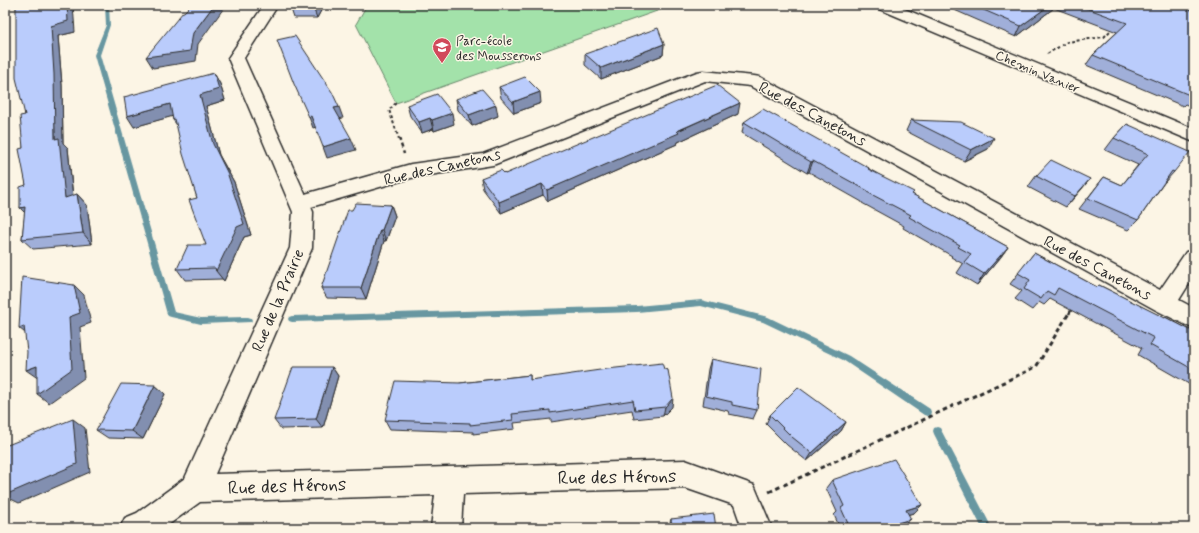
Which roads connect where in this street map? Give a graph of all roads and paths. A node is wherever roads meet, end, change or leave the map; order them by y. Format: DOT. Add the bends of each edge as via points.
graph roads {
  1 [pos="271,5"];
  2 [pos="882,5"];
  3 [pos="1115,26"];
  4 [pos="1026,66"];
  5 [pos="396,103"];
  6 [pos="1194,136"];
  7 [pos="411,171"];
  8 [pos="300,203"];
  9 [pos="1194,258"];
  10 [pos="1077,300"];
  11 [pos="1164,303"];
  12 [pos="1194,319"];
  13 [pos="450,480"];
  14 [pos="195,488"];
  15 [pos="747,503"];
  16 [pos="135,528"];
  17 [pos="446,528"];
  18 [pos="757,528"];
  1 -- 8 [label="street, Rue de la Prairie" via="236,58"];
  2 -- 4 [label="street, Chemin Vanier"];
  3 -- 4 [label="path" via="1104,37 1067,42"];
  4 -- 6 [label="street, Chemin Vanier"];
  5 -- 7 [label="path" via="389,110"];
  7 -- 8 [label="street, Rue des Canetons"];
  7 -- 11 [label="street, Rue des Canetons" via="486,160 703,76 754,81"];
  8 -- 14 [label="street, Rue de la Prairie" via="303,212 301,248"];
  9 -- 11 [label="street, Rue des Canetons"];
  10 -- 15 [label="path" via="1036,367"];
  11 -- 12 [label="street, Rue des Canetons"];
  13 -- 14 [label="street, Rue des Hérons"];
  13 -- 15 [label="street, Rue des Hérons" via="685,474 744,495"];
  13 -- 17 [label="street"];
  14 -- 16 [label="street" via="147,523"];
  15 -- 18 [label="street, Rue des Hérons"];
}
